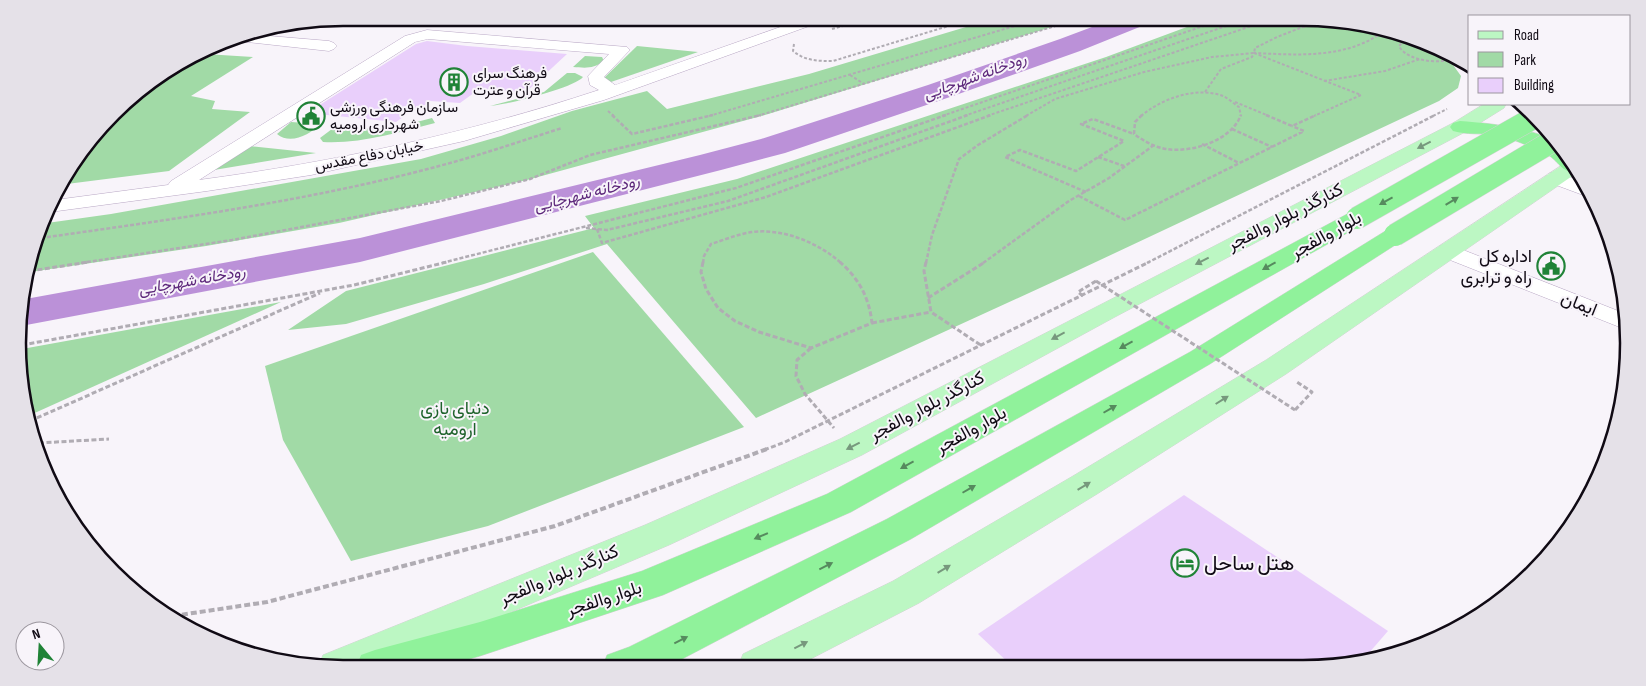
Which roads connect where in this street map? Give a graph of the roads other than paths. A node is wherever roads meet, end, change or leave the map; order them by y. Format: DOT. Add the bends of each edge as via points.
graph roads {
  1 [pos="803,26"];
  2 [pos="327,27"];
  3 [pos="254,39"];
  4 [pos="302,44"];
  5 [pos="329,46"];
  6 [pos="613,91"];
  7 [pos="1494,105"];
  8 [pos="1457,116"];
  9 [pos="1529,121"];
  10 [pos="1549,143"];
  11 [pos="1553,149"];
  12 [pos="1568,170"];
  13 [pos="169,191"];
  14 [pos="58,205"];
  15 [pos="1448,251"];
  16 [pos="1619,319"];
  17 [pos="356,660"];
  18 [pos="404,660"];
  19 [pos="642,660"];
  20 [pos="771,660"];
  1 -- 6 [label="street, خیابان دفاع مقدس"];
  2 -- 4 [label="street"];
  3 -- 4 [label="street"];
  4 -- 5 [label="street"];
  6 -- 13 [label="street, خیابان دفاع مقدس" via="464,136 374,156"];
  6 -- 13 [label="street" via="596,81 596,76 622,50 427,34 410,39"];
  7 -- 8 [label="main road, کنارگذر بلوار والفجر"];
  8 -- 11 [label="highway" via="1527,137"];
  8 -- 17 [label="main road, کنارگذر بلوار والفجر, one-way" via="851,448 657,535"];
  9 -- 18 [label="highway, بلوار والفجر, one-way, bridge" via="839,503 650,584"];
  19 -- 10 [label="highway, بلوار والفجر, one-way, bridge" via="899,529 1200,358 1395,234"];
  12 -- 15 [label="main road"];
  13 -- 14 [label="street, خیابان دفاع مقدس"];
  15 -- 16 [label="street, ایمان"];
  20 -- 15 [label="main road, one-way" via="906,592 1085,485 1276,367"];
}
